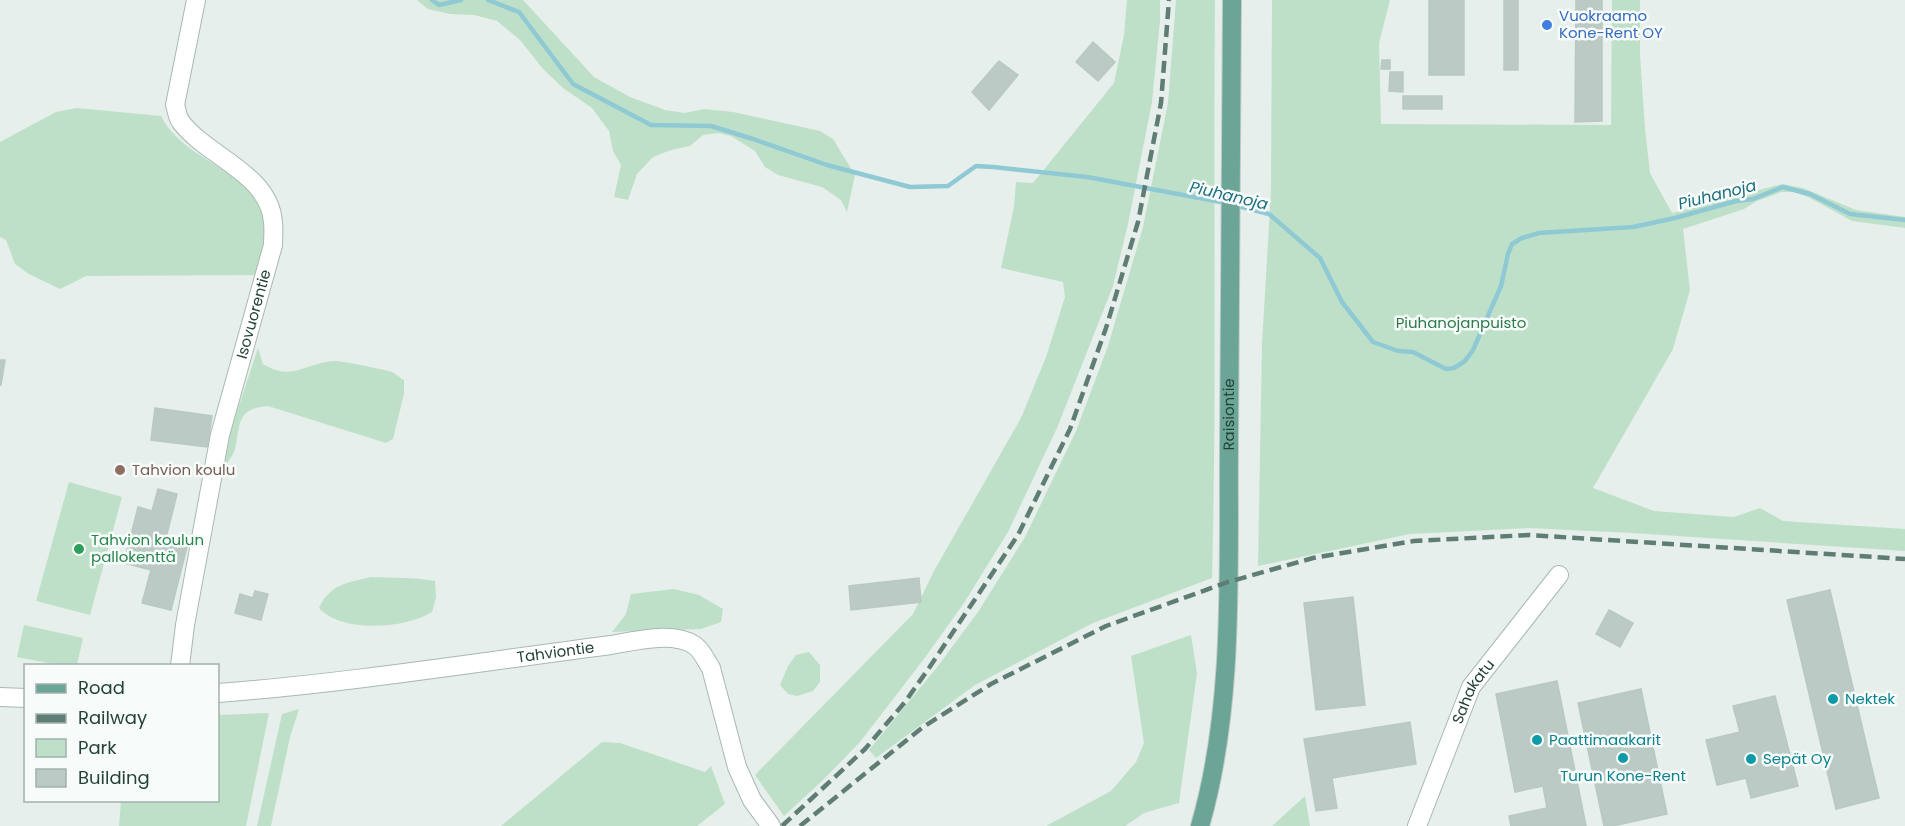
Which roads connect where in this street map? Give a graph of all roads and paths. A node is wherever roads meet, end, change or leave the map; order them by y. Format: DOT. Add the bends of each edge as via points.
graph roads {
  1 [pos="196,0"];
  2 [pos="1232,0"];
  3 [pos="1558,575"];
  4 [pos="180,664"];
  5 [pos="219,693"];
  6 [pos="0,697"];
  7 [pos="24,698"];
  8 [pos="771,826"];
  9 [pos="1200,826"];
  10 [pos="1417,826"];
  1 -- 4 [label="street, Isovuorentie" via="175,105 179,120 254,183 267,201 273,220 273,245 218,442"];
  2 -- 9 [label="main road, Raisiontie" via="1228,582 1217,744"];
  3 -- 10 [label="street, Sahakatu" via="1471,687"];
  5 -- 8 [label="street, Tahviontie" via="644,639 678,640 694,645 711,668 737,767 752,800"];
  6 -- 7 [label="street"];
}
